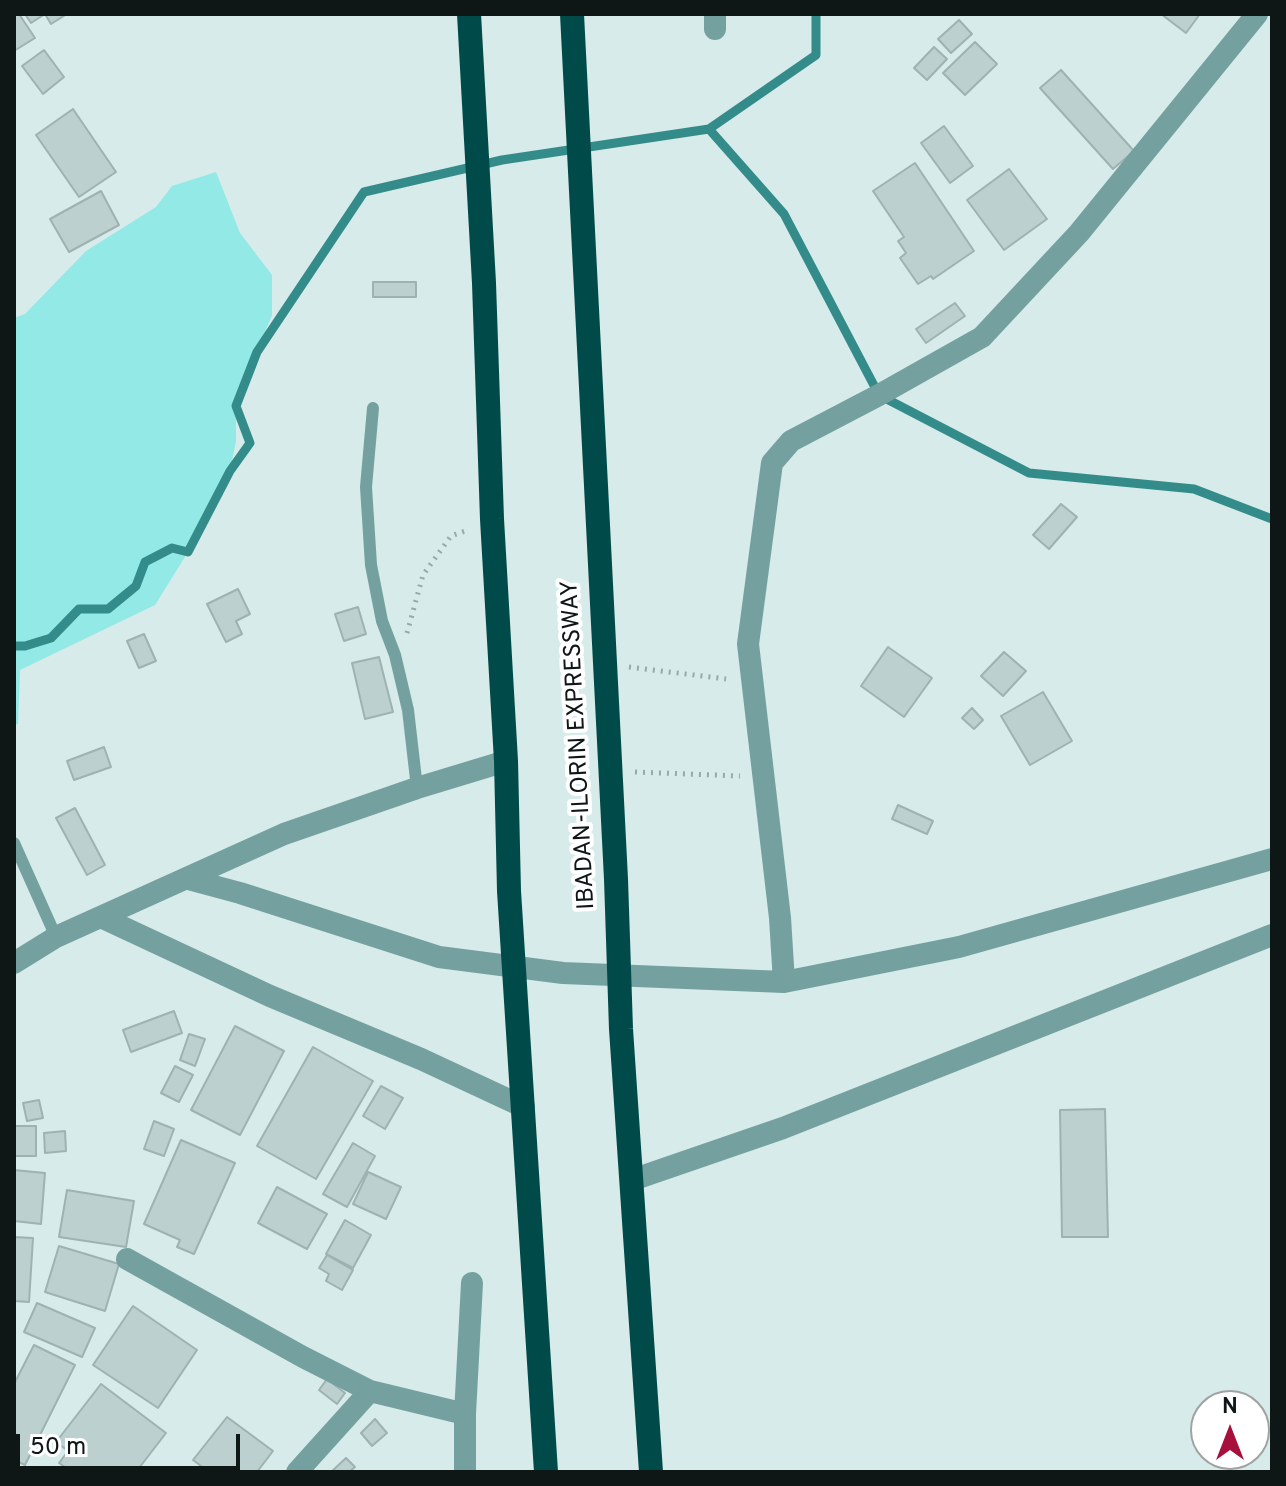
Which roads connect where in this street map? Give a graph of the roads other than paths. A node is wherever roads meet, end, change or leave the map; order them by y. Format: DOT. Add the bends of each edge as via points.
graph roads {
  1 [pos="469,14"];
  2 [pos="1257,14"];
  3 [pos="573,24"];
  4 [pos="373,408"];
  5 [pos="506,761"];
  6 [pos="417,788"];
  7 [pos="14,843"];
  8 [pos="1272,859"];
  9 [pos="188,879"];
  10 [pos="103,918"];
  11 [pos="1272,935"];
  12 [pos="56,937"];
  13 [pos="14,963"];
  14 [pos="784,982"];
  15 [pos="524,1107"];
  16 [pos="632,1180"];
  17 [pos="127,1259"];
  18 [pos="472,1283"];
  19 [pos="370,1391"];
  20 [pos="465,1414"];
  21 [pos="297,1472"];
  22 [pos="465,1472"];
  23 [pos="546,1472"];
  24 [pos="651,1472"];
  1 -- 5 [label="highway"];
  2 -- 14 [label="street" via="1079,233 982,337 791,441 772,463 748,644"];
  3 -- 16 [label="highway, IBADAN-ILORIN EXPRESSWAY"];
  4 -- 6 [label="lane" via="366,487 371,565 408,710"];
  5 -- 6 [label="street"];
  5 -- 15 [label="highway"];
  6 -- 9 [label="street" via="284,834"];
  7 -- 12 [label="lane"];
  8 -- 14 [label="street" via="959,947"];
  9 -- 10 [label="street"];
  9 -- 14 [label="street" via="439,957 563,973"];
  10 -- 12 [label="street"];
  10 -- 15 [label="street"];
  11 -- 16 [label="street" via="797,1123"];
  12 -- 13 [label="street"];
  15 -- 23 [label="highway"];
  16 -- 24 [label="highway, IBADAN-ILORIN EXPRESSWAY"];
  17 -- 19 [label="street"];
  18 -- 20 [label="street"];
  19 -- 20 [label="street"];
  19 -- 21 [label="street"];
  20 -- 22 [label="street"];
}
